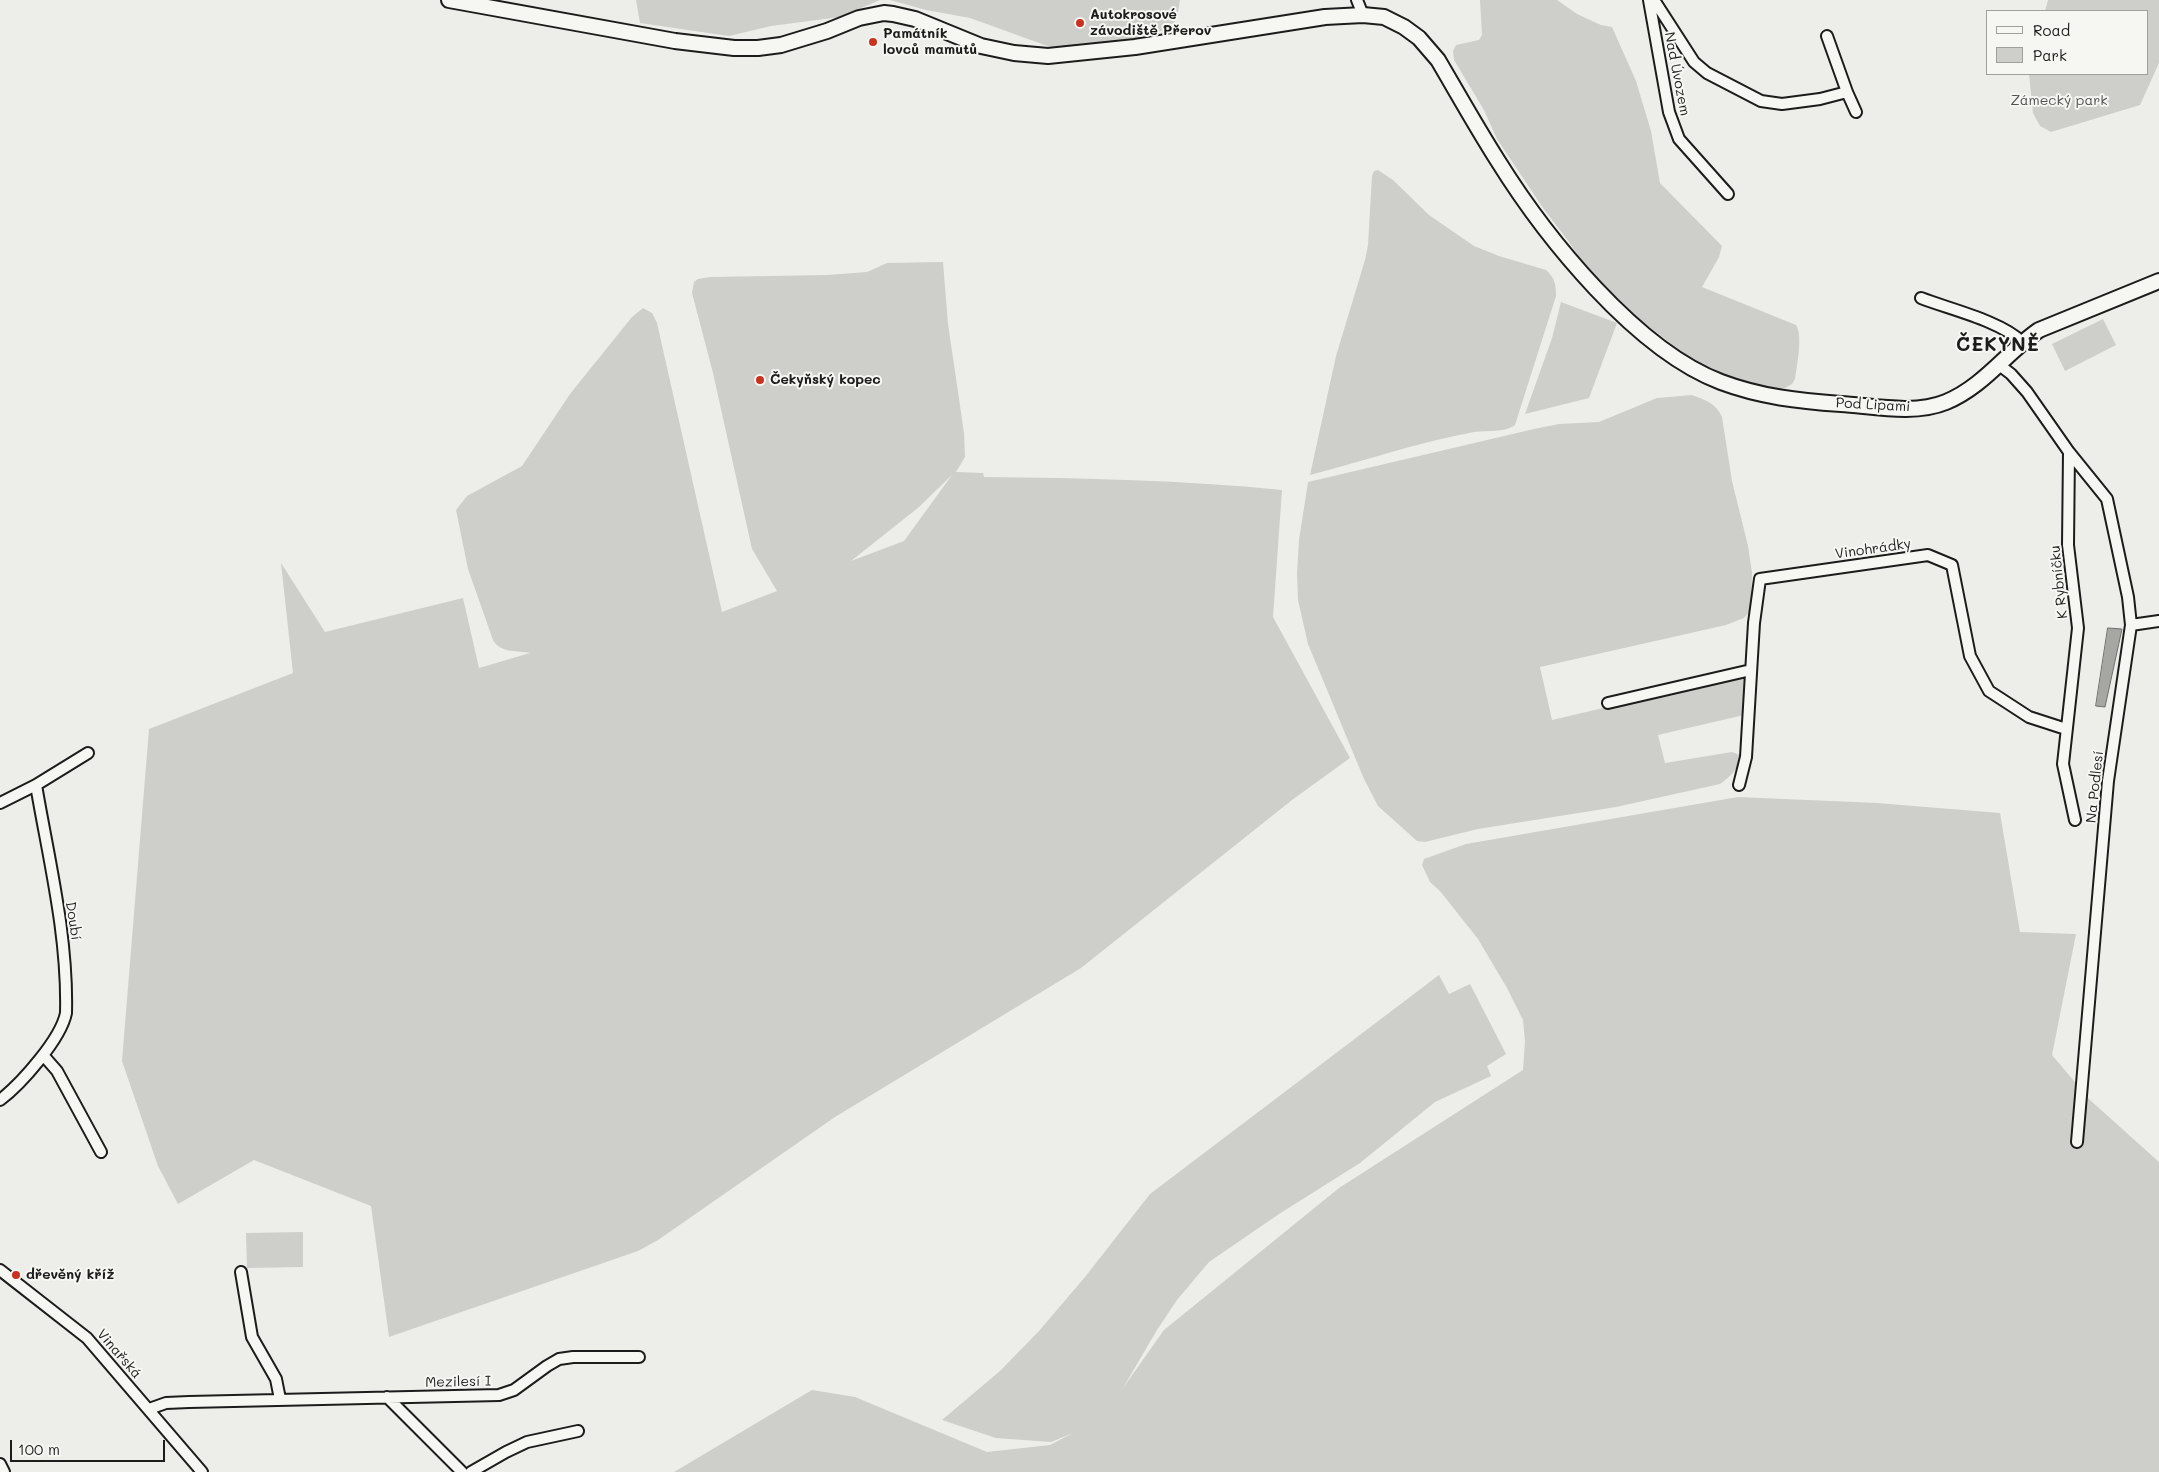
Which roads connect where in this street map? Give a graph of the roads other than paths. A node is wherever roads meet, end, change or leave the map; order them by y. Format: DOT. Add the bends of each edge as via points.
graph roads {
  1 [pos="449,0"];
  2 [pos="1357,0"];
  3 [pos="1649,0"];
  4 [pos="1654,0"];
  5 [pos="1363,15"];
  6 [pos="1827,36"];
  7 [pos="1847,92"];
  8 [pos="1856,112"];
  9 [pos="1728,194"];
  10 [pos="2158,282"];
  11 [pos="1920,298"];
  12 [pos="2022,342"];
  13 [pos="1998,364"];
  14 [pos="2069,452"];
  15 [pos="2159,621"];
  16 [pos="2131,625"];
  17 [pos="1751,670"];
  18 [pos="1608,703"];
  19 [pos="2066,729"];
  20 [pos="88,753"];
  21 [pos="1739,784"];
  22 [pos="36,786"];
  23 [pos="0,803"];
  24 [pos="2075,820"];
  25 [pos="43,1055"];
  26 [pos="0,1100"];
  27 [pos="2077,1142"];
  28 [pos="101,1152"];
  29 [pos="3,1272"];
  30 [pos="241,1272"];
  31 [pos="0,1284"];
  32 [pos="639,1357"];
  33 [pos="387,1397"];
  34 [pos="280,1399"];
  35 [pos="148,1409"];
  36 [pos="578,1431"];
  37 [pos="0,1464"];
  38 [pos="4,1472"];
  39 [pos="202,1472"];
  40 [pos="462,1472"];
  41 [pos="471,1472"];
  1 -- 5 [label="main road, Pod Lipami" via="675,41 734,48 781,45 859,18 884,13 915,19 981,46 1048,56 1184,40 1325,17"];
  2 -- 5 [label="street"];
  3 -- 9 [label="street, Nad Úvozem" via="1668,112 1679,139"];
  4 -- 7 [label="street" via="1700,68 1761,101 1782,104"];
  5 -- 13 [label="main road, Pod Lipami" via="1397,22 1427,46 1515,187 1577,266 1603,296 1643,333 1674,357 1706,375 1784,400 1913,408 1954,398"];
  6 -- 7 [label="street"];
  7 -- 8 [label="street"];
  10 -- 12 [label="main road, Pod Lipami" via="2046,326"];
  11 -- 12 [label="street" via="2001,328"];
  12 -- 13 [label="main road, Pod Lipami"];
  13 -- 14 [label="street" via="2022,386"];
  14 -- 16 [label="street, Na Podlesí" via="2107,500"];
  14 -- 19 [label="street, K Rybníčku" via="2068,545 2078,628"];
  15 -- 16 [label="street"];
  16 -- 27 [label="street, Na Podlesí" via="2108,781"];
  17 -- 18 [label="street"];
  17 -- 19 [label="street, Vinohrádky" via="1760,579 1928,555 1952,565 1970,656 1989,690 2029,717"];
  17 -- 21 [label="street, Vinohrádky" via="1746,757"];
  19 -- 24 [label="street, K Rybníčku" via="2062,764"];
  20 -- 22 [label="street"];
  22 -- 23 [label="street"];
  22 -- 25 [label="street, Doubí" via="62,930 66,1005 65,1020"];
  25 -- 26 [label="street, Doubí"];
  25 -- 28 [label="street" via="56,1071"];
  29 -- 31 [label="street"];
  29 -- 35 [label="street, Vinařská" via="78,1329"];
  30 -- 34 [label="street" via="252,1337 276,1380"];
  32 -- 33 [label="street, Mezilesí I" via="559,1359 514,1390 499,1395"];
  33 -- 34 [label="street, Mezilesí I"];
  33 -- 40 [label="street"];
  34 -- 35 [label="street, Mezilesí I" via="170,1403"];
  35 -- 39 [label="street, Vinařská"];
  36 -- 41 [label="street" via="527,1442"];
  37 -- 38 [label="street"];
}
